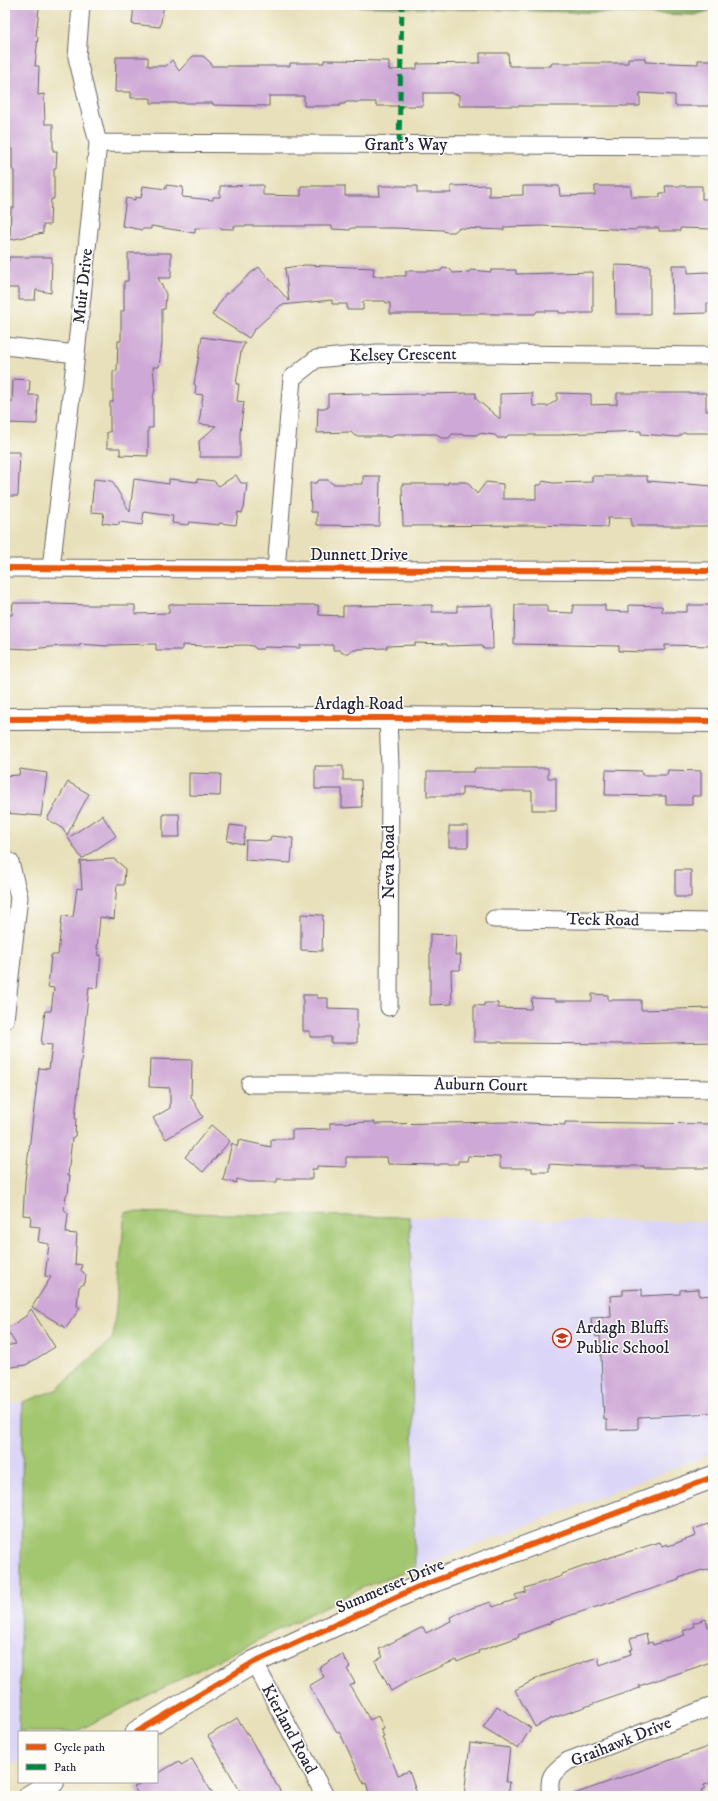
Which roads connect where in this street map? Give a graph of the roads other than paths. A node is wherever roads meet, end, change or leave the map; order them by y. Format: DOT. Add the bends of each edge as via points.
graph roads {
  1 [pos="81,5"];
  2 [pos="98,143"];
  3 [pos="713,146"];
  4 [pos="5,346"];
  5 [pos="76,354"];
  6 [pos="713,356"];
  7 [pos="5,568"];
  8 [pos="51,568"];
  9 [pos="276,569"];
  10 [pos="713,572"];
  11 [pos="388,718"];
  12 [pos="5,719"];
  13 [pos="713,721"];
  14 [pos="5,860"];
  15 [pos="494,919"];
  16 [pos="713,922"];
  17 [pos="388,1007"];
  18 [pos="5,1020"];
  19 [pos="250,1084"];
  20 [pos="713,1089"];
  21 [pos="713,1477"];
  22 [pos="254,1662"];
  23 [pos="713,1706"];
  24 [pos="139,1731"];
  25 [pos="51,1783"];
  26 [pos="30,1796"];
  27 [pos="325,1796"];
  28 [pos="551,1796"];
  1 -- 2 [label="street, Muir Drive" via="77,57"];
  2 -- 3 [label="street, Grant's Way"];
  2 -- 5 [label="street, Muir Drive"];
  4 -- 5 [label="street"];
  5 -- 8 [label="street, Muir Drive"];
  6 -- 9 [label="street, Kelsey Crescent" via="378,353 316,358 292,378"];
  7 -- 8 [label="street, Dunnett Drive"];
  8 -- 9 [label="street, Dunnett Drive"];
  9 -- 10 [label="street, Dunnett Drive"];
  11 -- 12 [label="street, Ardagh Road"];
  11 -- 13 [label="street, Ardagh Road"];
  11 -- 17 [label="street, Neva Road"];
  14 -- 18 [label="street" via="10,862 19,897"];
  15 -- 16 [label="street, Teck Road"];
  19 -- 20 [label="street, Auburn Court"];
  21 -- 22 [label="street, Summerset Drive" via="418,1587"];
  22 -- 24 [label="street, Summerset Drive"];
  22 -- 27 [label="street, Kierland Road"];
  23 -- 28 [label="street, Graihawk Drive" via="568,1761 553,1772 549,1785"];
  25 -- 26 [label="street"];
}
